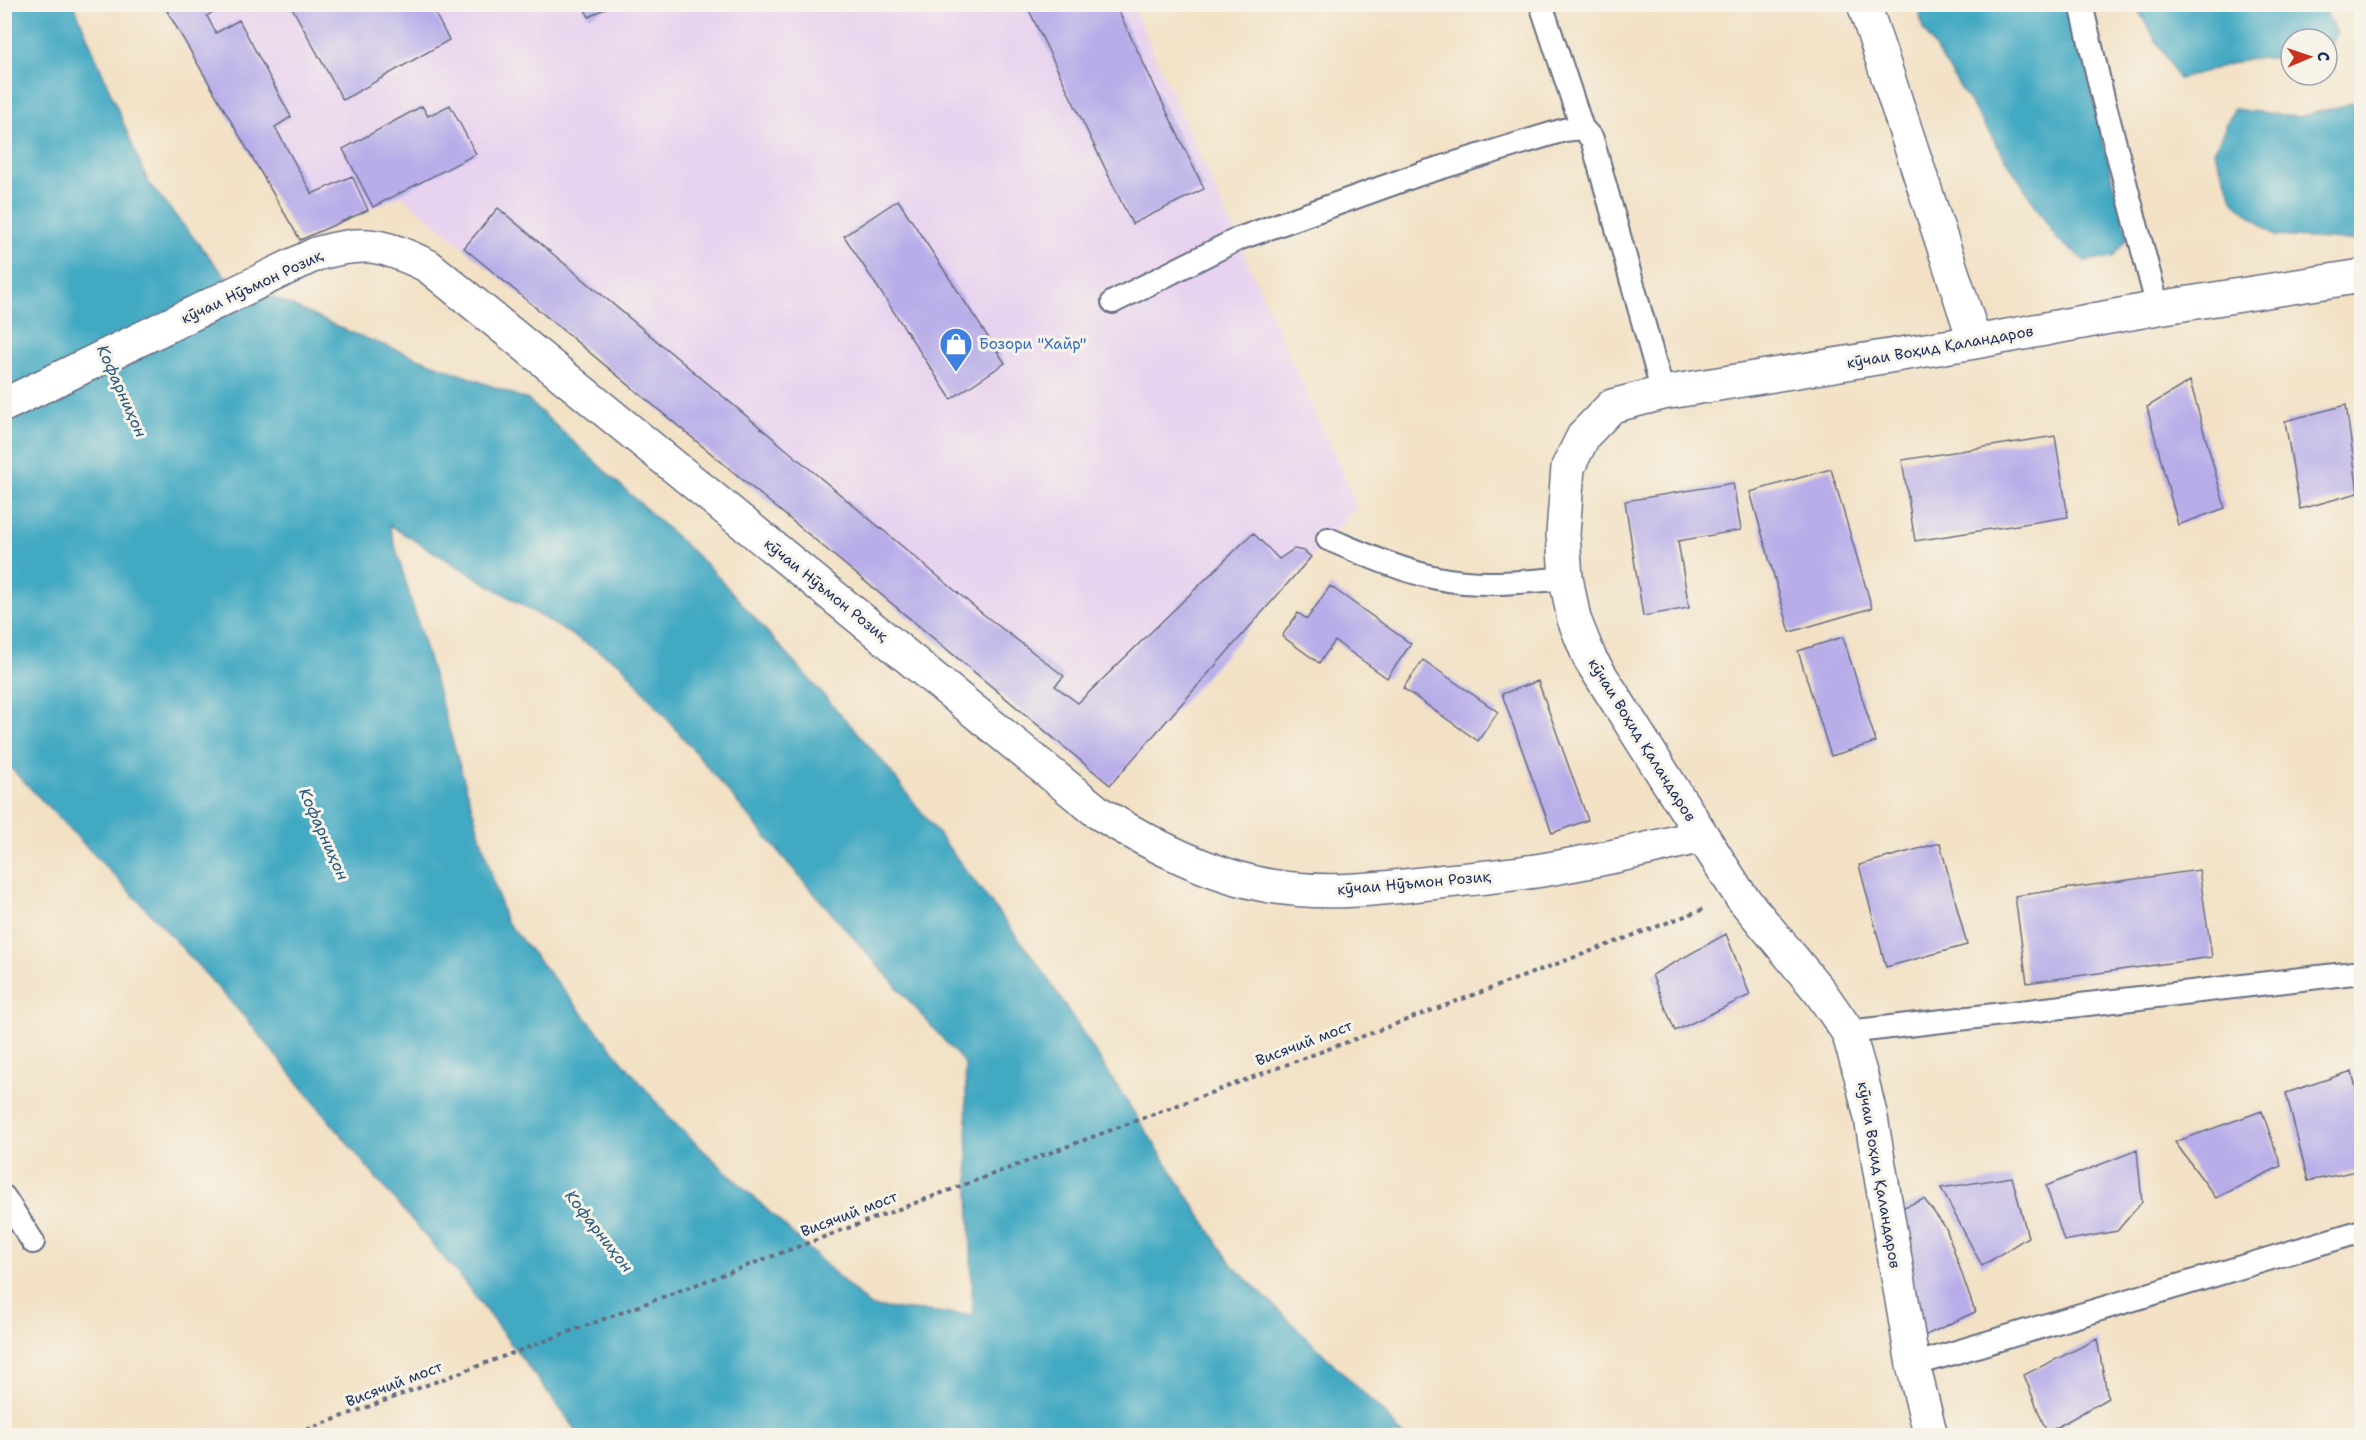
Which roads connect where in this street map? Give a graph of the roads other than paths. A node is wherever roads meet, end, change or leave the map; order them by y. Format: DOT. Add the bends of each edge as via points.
graph roads {
  1 [pos="1541,4"];
  2 [pos="1864,4"];
  3 [pos="2081,4"];
  4 [pos="1582,128"];
  5 [pos="2361,276"];
  6 [pos="1113,302"];
  7 [pos="2158,308"];
  8 [pos="1975,342"];
  9 [pos="1663,393"];
  10 [pos="4,405"];
  11 [pos="1328,539"];
  12 [pos="1566,578"];
  13 [pos="1702,836"];
  14 [pos="2361,972"];
  15 [pos="1848,1032"];
  16 [pos="4,1197"];
  17 [pos="2361,1231"];
  18 [pos="33,1242"];
  19 [pos="1913,1365"];
  20 [pos="1931,1436"];
  1 -- 4 [label="lane"];
  2 -- 8 [label="street"];
  3 -- 7 [label="lane"];
  4 -- 6 [label="lane" via="1420,174 1238,239"];
  4 -- 9 [label="lane" via="1592,139"];
  5 -- 7 [label="street, кӯчаи Воҳид Қаландаров"];
  7 -- 8 [label="street, кӯчаи Воҳид Қаландаров"];
  8 -- 9 [label="street, кӯчаи Воҳид Қаландаров"];
  9 -- 12 [label="street, кӯчаи Воҳид Қаландаров" via="1612,405 1584,435 1568,467 1563,534"];
  10 -- 13 [label="street, кӯчаи Нӯъмон Розиқ" via="316,254 347,245 372,245 428,266 1099,813 1177,855 1268,885 1364,891 1539,870"];
  11 -- 12 [label="lane" via="1398,568 1438,579 1499,584"];
  12 -- 13 [label="street, кӯчаи Воҳид Қаландаров" via="1574,619 1590,658"];
  13 -- 15 [label="street, кӯчаи Воҳид Қаландаров" via="1740,896 1821,993"];
  14 -- 15 [label="lane"];
  15 -- 19 [label="street, кӯчаи Воҳид Қаландаров" via="1871,1118"];
  16 -- 18 [label="lane"];
  17 -- 19 [label="lane"];
  19 -- 20 [label="street, кӯчаи Воҳид Қаландаров"];
}
